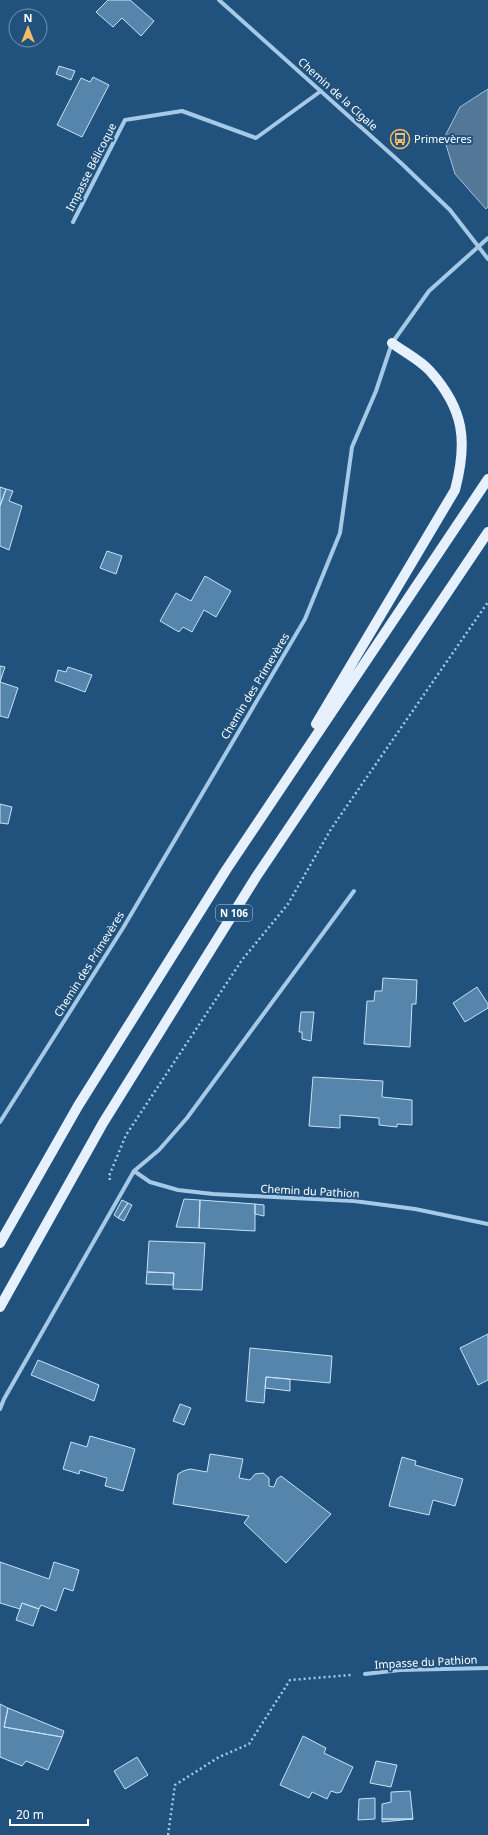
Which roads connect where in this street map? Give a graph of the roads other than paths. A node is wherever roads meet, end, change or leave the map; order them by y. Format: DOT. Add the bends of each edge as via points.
graph roads {
  1 [pos="219,0"];
  2 [pos="321,91"];
  3 [pos="73,222"];
  4 [pos="488,238"];
  5 [pos="479,246"];
  6 [pos="488,259"];
  7 [pos="392,344"];
  8 [pos="488,479"];
  9 [pos="488,532"];
  10 [pos="258,822"];
  11 [pos="354,891"];
  12 [pos="0,1122"];
  13 [pos="134,1171"];
  14 [pos="488,1224"];
  15 [pos="0,1243"];
  16 [pos="0,1307"];
  17 [pos="0,1409"];
  18 [pos="488,1668"];
  19 [pos="365,1674"];
  1 -- 2 [label="street, Chemin de la Cigale"];
  2 -- 3 [label="street, Impasse Bélicoque" via="256,138 182,111 125,120"];
  2 -- 5 [label="street, Chemin de la Cigale" via="450,210"];
  4 -- 5 [label="street, Chemin des Primevères"];
  5 -- 6 [label="street, Chemin de la Cigale"];
  5 -- 7 [label="street, Chemin des Primevères" via="429,291"];
  7 -- 10 [label="main road" via="429,370 455,406 463,439 461,466 456,484 451,497"];
  7 -- 12 [label="street, Chemin des Primevères" via="376,391 352,447 340,533 305,619 123,928"];
  8 -- 10 [label="main road, N 106"];
  9 -- 16 [label="main road, N 106" via="252,884 103,1123"];
  10 -- 15 [label="main road, N 106" via="78,1106"];
  11 -- 13 [label="street" via="187,1118 158,1150"];
  13 -- 14 [label="street, Chemin du Pathion" via="150,1182 178,1190 354,1201 415,1209"];
  13 -- 17 [label="street"];
  18 -- 19 [label="street, Impasse du Pathion" via="400,1670"];
}
